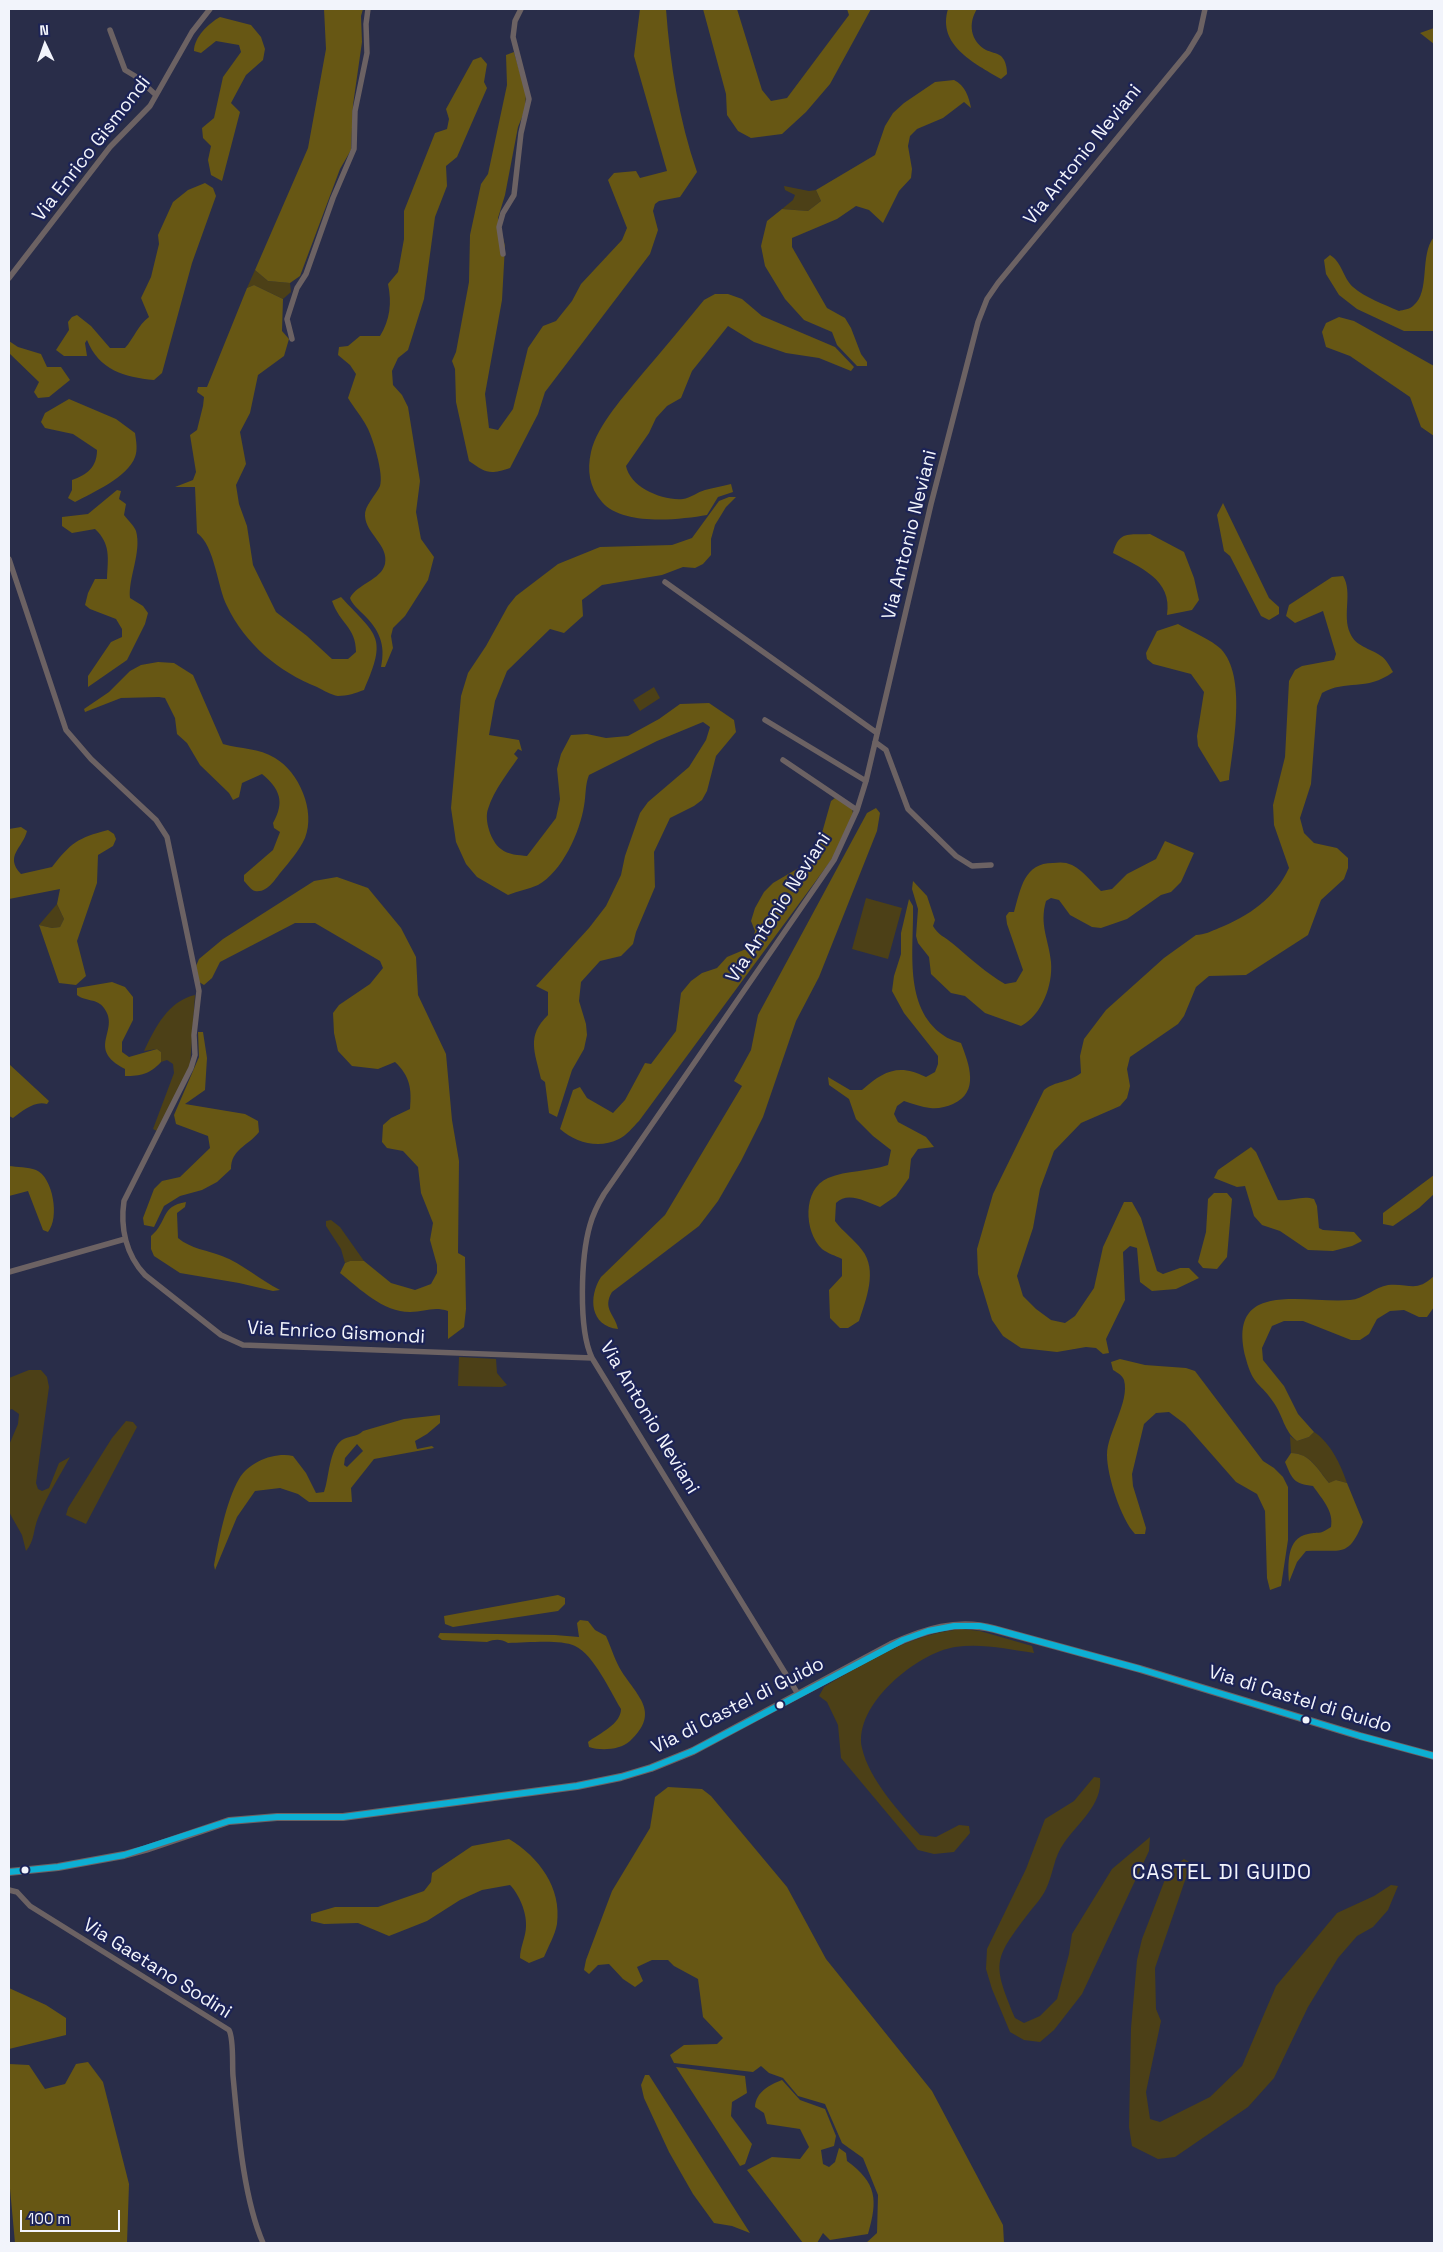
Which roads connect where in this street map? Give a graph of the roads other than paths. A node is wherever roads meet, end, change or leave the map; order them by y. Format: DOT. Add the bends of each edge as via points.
graph roads {
  1 [pos="210,9"];
  2 [pos="368,9"];
  3 [pos="520,9"];
  4 [pos="1205,9"];
  5 [pos="110,30"];
  6 [pos="156,96"];
  7 [pos="503,254"];
  8 [pos="9,278"];
  9 [pos="292,339"];
  10 [pos="9,559"];
  11 [pos="665,582"];
  12 [pos="765,720"];
  13 [pos="877,733"];
  14 [pos="875,742"];
  15 [pos="783,760"];
  16 [pos="866,781"];
  17 [pos="856,810"];
  18 [pos="991,865"];
  19 [pos="125,1239"];
  20 [pos="9,1272"];
  21 [pos="592,1358"];
  22 [pos="798,1694"];
  23 [pos="1434,1756"];
  24 [pos="9,1872"];
  25 [pos="9,1890"];
  26 [pos="263,2243"];
  1 -- 6 [label="street, Via Enrico Gismondi" via="186,42"];
  2 -- 9 [label="street" via="367,53 355,112 354,148 306,274 297,288 287,319"];
  3 -- 7 [label="street" via="513,37 529,99 521,133 514,195 503,213 499,228"];
  4 -- 13 [label="street, Via Antonio Neviani" via="1200,32 1188,52 998,283 985,304 931,504"];
  5 -- 6 [label="street" via="125,70"];
  6 -- 8 [label="street, Via Enrico Gismondi" via="110,147"];
  10 -- 19 [label="street, Via Enrico Gismondi" via="66,730 90,760 156,820 167,837 198,990 194,1062 124,1201"];
  11 -- 13 [label="street" via="722,627"];
  12 -- 16 [label="street"];
  13 -- 14 [label="street, Via Antonio Neviani"];
  14 -- 16 [label="street, Via Antonio Neviani"];
  14 -- 18 [label="street" via="886,750 908,809 956,856 972,866"];
  15 -- 17 [label="street"];
  16 -- 17 [label="street, Via Antonio Neviani"];
  17 -- 21 [label="street, Via Antonio Neviani" via="834,860 595,1210 586,1241 584,1292 585,1337"];
  19 -- 20 [label="street"];
  19 -- 21 [label="street, Via Enrico Gismondi" via="132,1258 145,1275 221,1334 240,1344"];
  21 -- 22 [label="street, Via Antonio Neviani"];
  22 -- 23 [label="street, Via di Castel di Guido" via="914,1635 942,1627 980,1626 1140,1669"];
  22 -- 24 [label="street, Via di Castel di Guido" via="693,1751 621,1777 351,1817 229,1821 132,1853 58,1867"];
  25 -- 26 [label="street, Via Gaetano Sodini" via="17,1892 30,1906 229,2030 238,2126 253,2213"];
}
